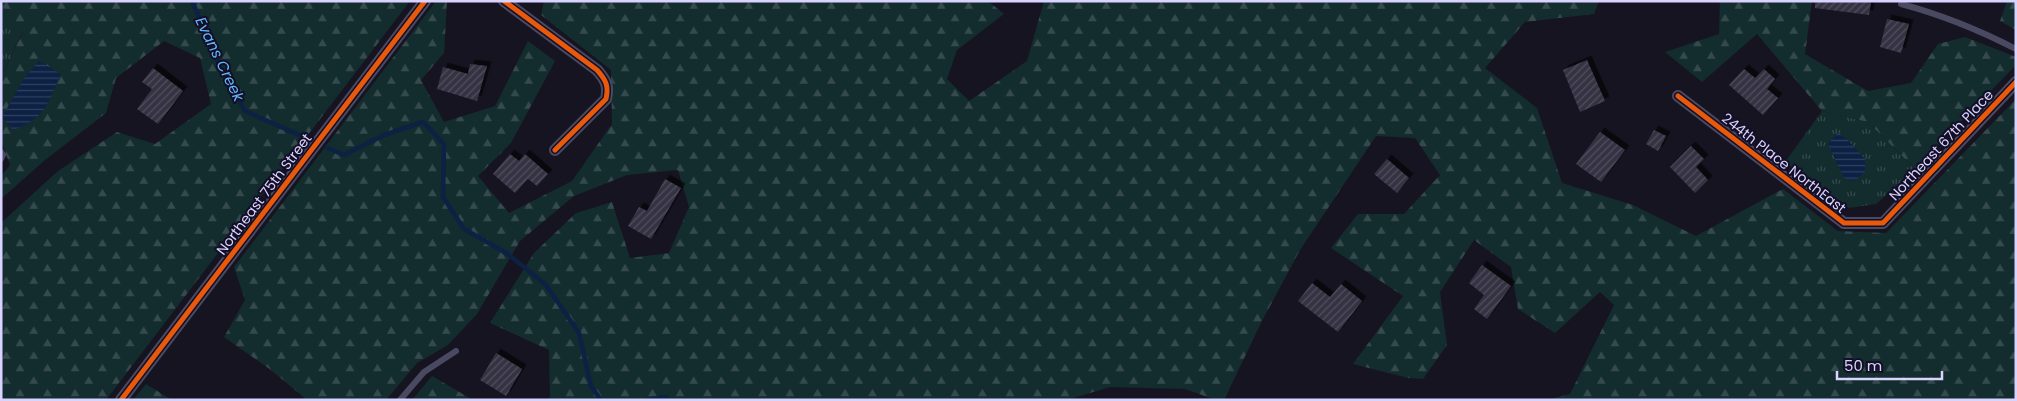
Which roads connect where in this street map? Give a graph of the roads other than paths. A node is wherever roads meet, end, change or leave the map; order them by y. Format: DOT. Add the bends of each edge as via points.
graph roads {
  1 [pos="425,1"];
  2 [pos="504,1"];
  3 [pos="1901,4"];
  4 [pos="2016,49"];
  5 [pos="2016,82"];
  6 [pos="1678,96"];
  7 [pos="555,150"];
  8 [pos="1,152"];
  9 [pos="1,159"];
  10 [pos="1883,223"];
  11 [pos="456,351"];
  12 [pos="121,400"];
  13 [pos="400,400"];
  1 -- 12 [label="street, Northeast 75th Street"];
  2 -- 7 [label="street" via="605,79 606,99"];
  3 -- 4 [label="lane" via="1945,16"];
  5 -- 10 [label="street, Northeast 67th Place"];
  6 -- 10 [label="street, 244th Place NorthEast" via="1844,223"];
  8 -- 9 [label="lane"];
  11 -- 13 [label="lane" via="424,372"];
}
